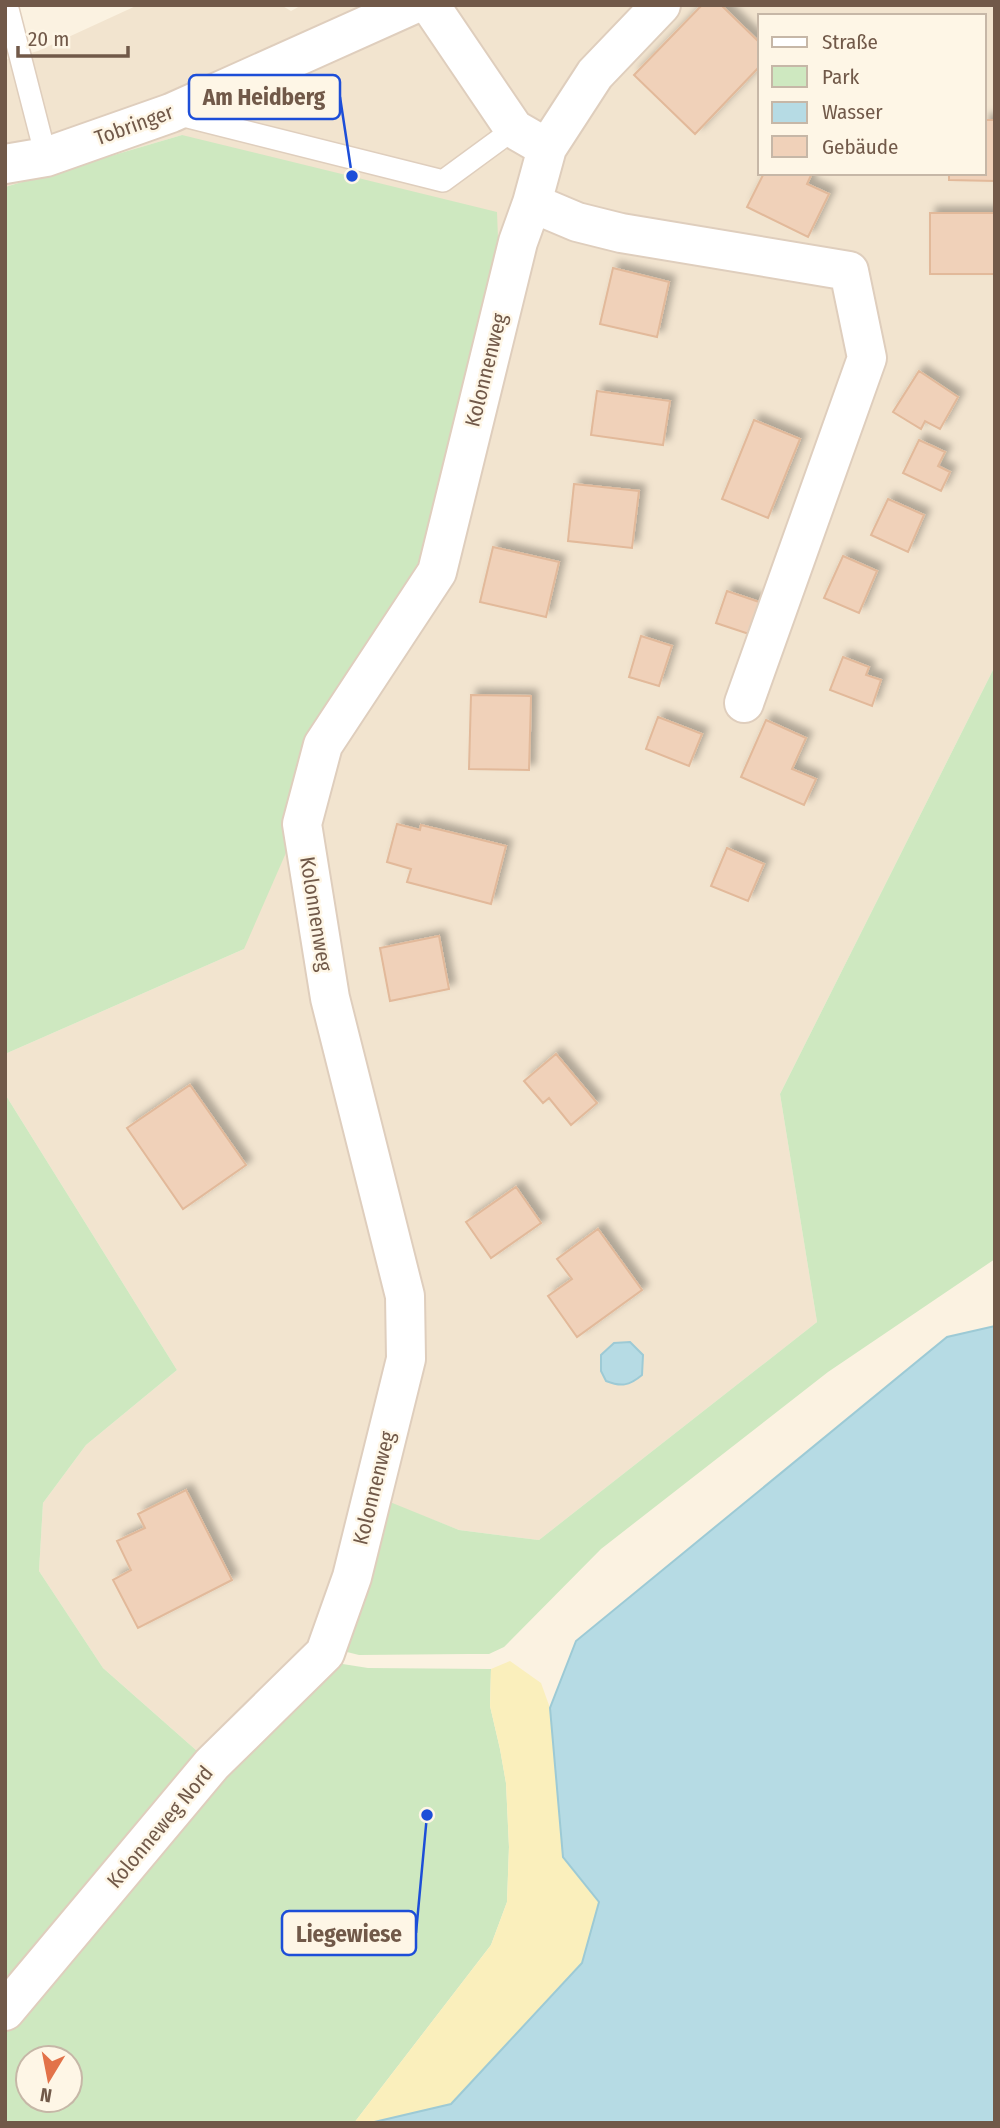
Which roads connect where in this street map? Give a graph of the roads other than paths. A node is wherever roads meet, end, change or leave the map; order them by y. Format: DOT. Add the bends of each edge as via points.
graph roads {
  1 [pos="7,5"];
  2 [pos="412,5"];
  3 [pos="430,5"];
  4 [pos="660,5"];
  5 [pos="171,113"];
  6 [pos="514,129"];
  7 [pos="547,148"];
  8 [pos="46,157"];
  9 [pos="5,164"];
  10 [pos="532,203"];
  11 [pos="744,703"];
  12 [pos="325,1653"];
  13 [pos="5,2011"];
  1 -- 8 [label="lane"];
  2 -- 5 [label="street, Tobringer"];
  3 -- 6 [label="street"];
  4 -- 7 [label="street, Kolonnenweg" via="595,74"];
  5 -- 6 [label="lane" via="443,181"];
  5 -- 8 [label="street, Tobringer"];
  6 -- 7 [label="street"];
  7 -- 10 [label="street, Kolonnenweg"];
  8 -- 9 [label="street, Tobringer"];
  10 -- 11 [label="street" via="577,222 621,233 849,271 867,358"];
  10 -- 12 [label="street, Kolonnenweg" via="518,242 437,572 323,745 302,824 330,998 405,1296 406,1359 352,1577"];
  12 -- 13 [label="street, Kolonneweg Nord" via="212,1765"];
}
